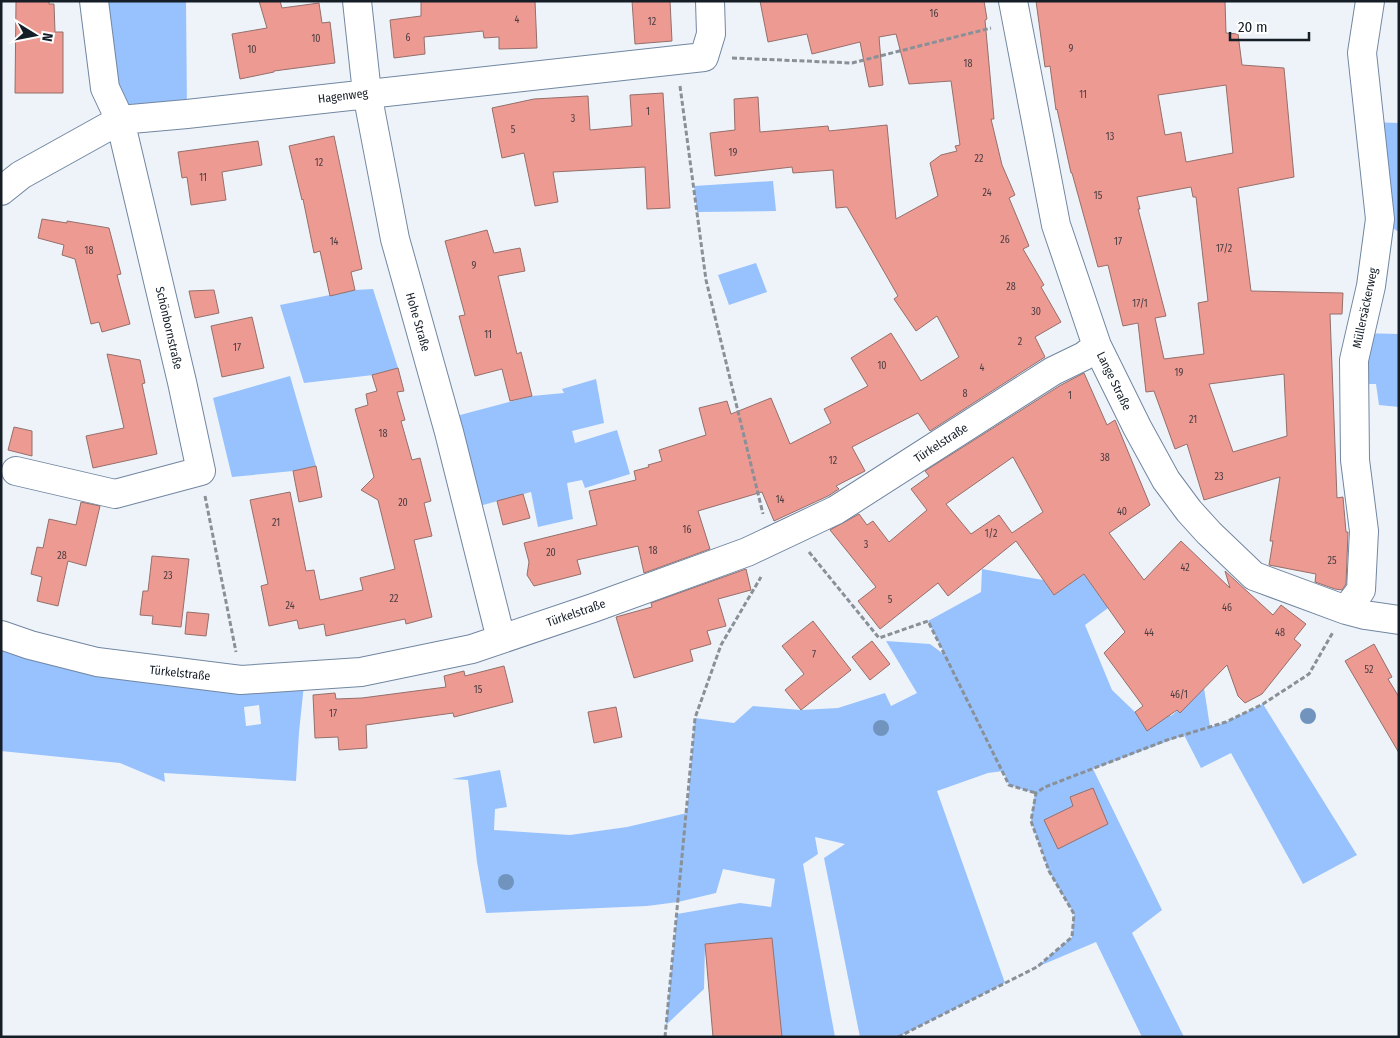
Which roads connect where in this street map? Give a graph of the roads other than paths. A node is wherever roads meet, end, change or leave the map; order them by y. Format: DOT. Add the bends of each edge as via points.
graph roads {
  1 [pos="94,1"];
  2 [pos="357,1"];
  3 [pos="710,1"];
  4 [pos="1370,1"];
  5 [pos="1014,11"];
  6 [pos="368,93"];
  7 [pos="120,120"];
  8 [pos="1,191"];
  9 [pos="1097,346"];
  10 [pos="16,471"];
  11 [pos="1346,610"];
  12 [pos="1399,620"];
  13 [pos="1,635"];
  14 [pos="501,639"];
  1 -- 7 [label="street, Schönbornstraße" via="104,88"];
  2 -- 6 [label="street, Hohe Straße"];
  3 -- 6 [label="street, Hagenweg" via="711,34 704,57"];
  4 -- 11 [label="street, Müllersäckerweg" via="1362,53 1380,219 1371,286 1354,360 1355,460 1364,530 1360,590"];
  5 -- 9 [label="street, Lange Straße" via="1056,225"];
  6 -- 7 [label="street, Hagenweg"];
  6 -- 14 [label="street, Hohe Straße" via="395,239 449,432"];
  7 -- 8 [label="street, Hagenweg" via="21,175"];
  7 -- 10 [label="street, Schönbornstraße" via="201,471 115,494"];
  9 -- 11 [label="street, Lange Straße" via="1166,480 1209,533 1254,576"];
  9 -- 14 [label="street, Türkelstraße" via="836,510 748,552"];
  11 -- 12 [label="street, Lange Straße"];
  13 -- 14 [label="street, Türkelstraße" via="97,662 241,680 361,672"];
}
